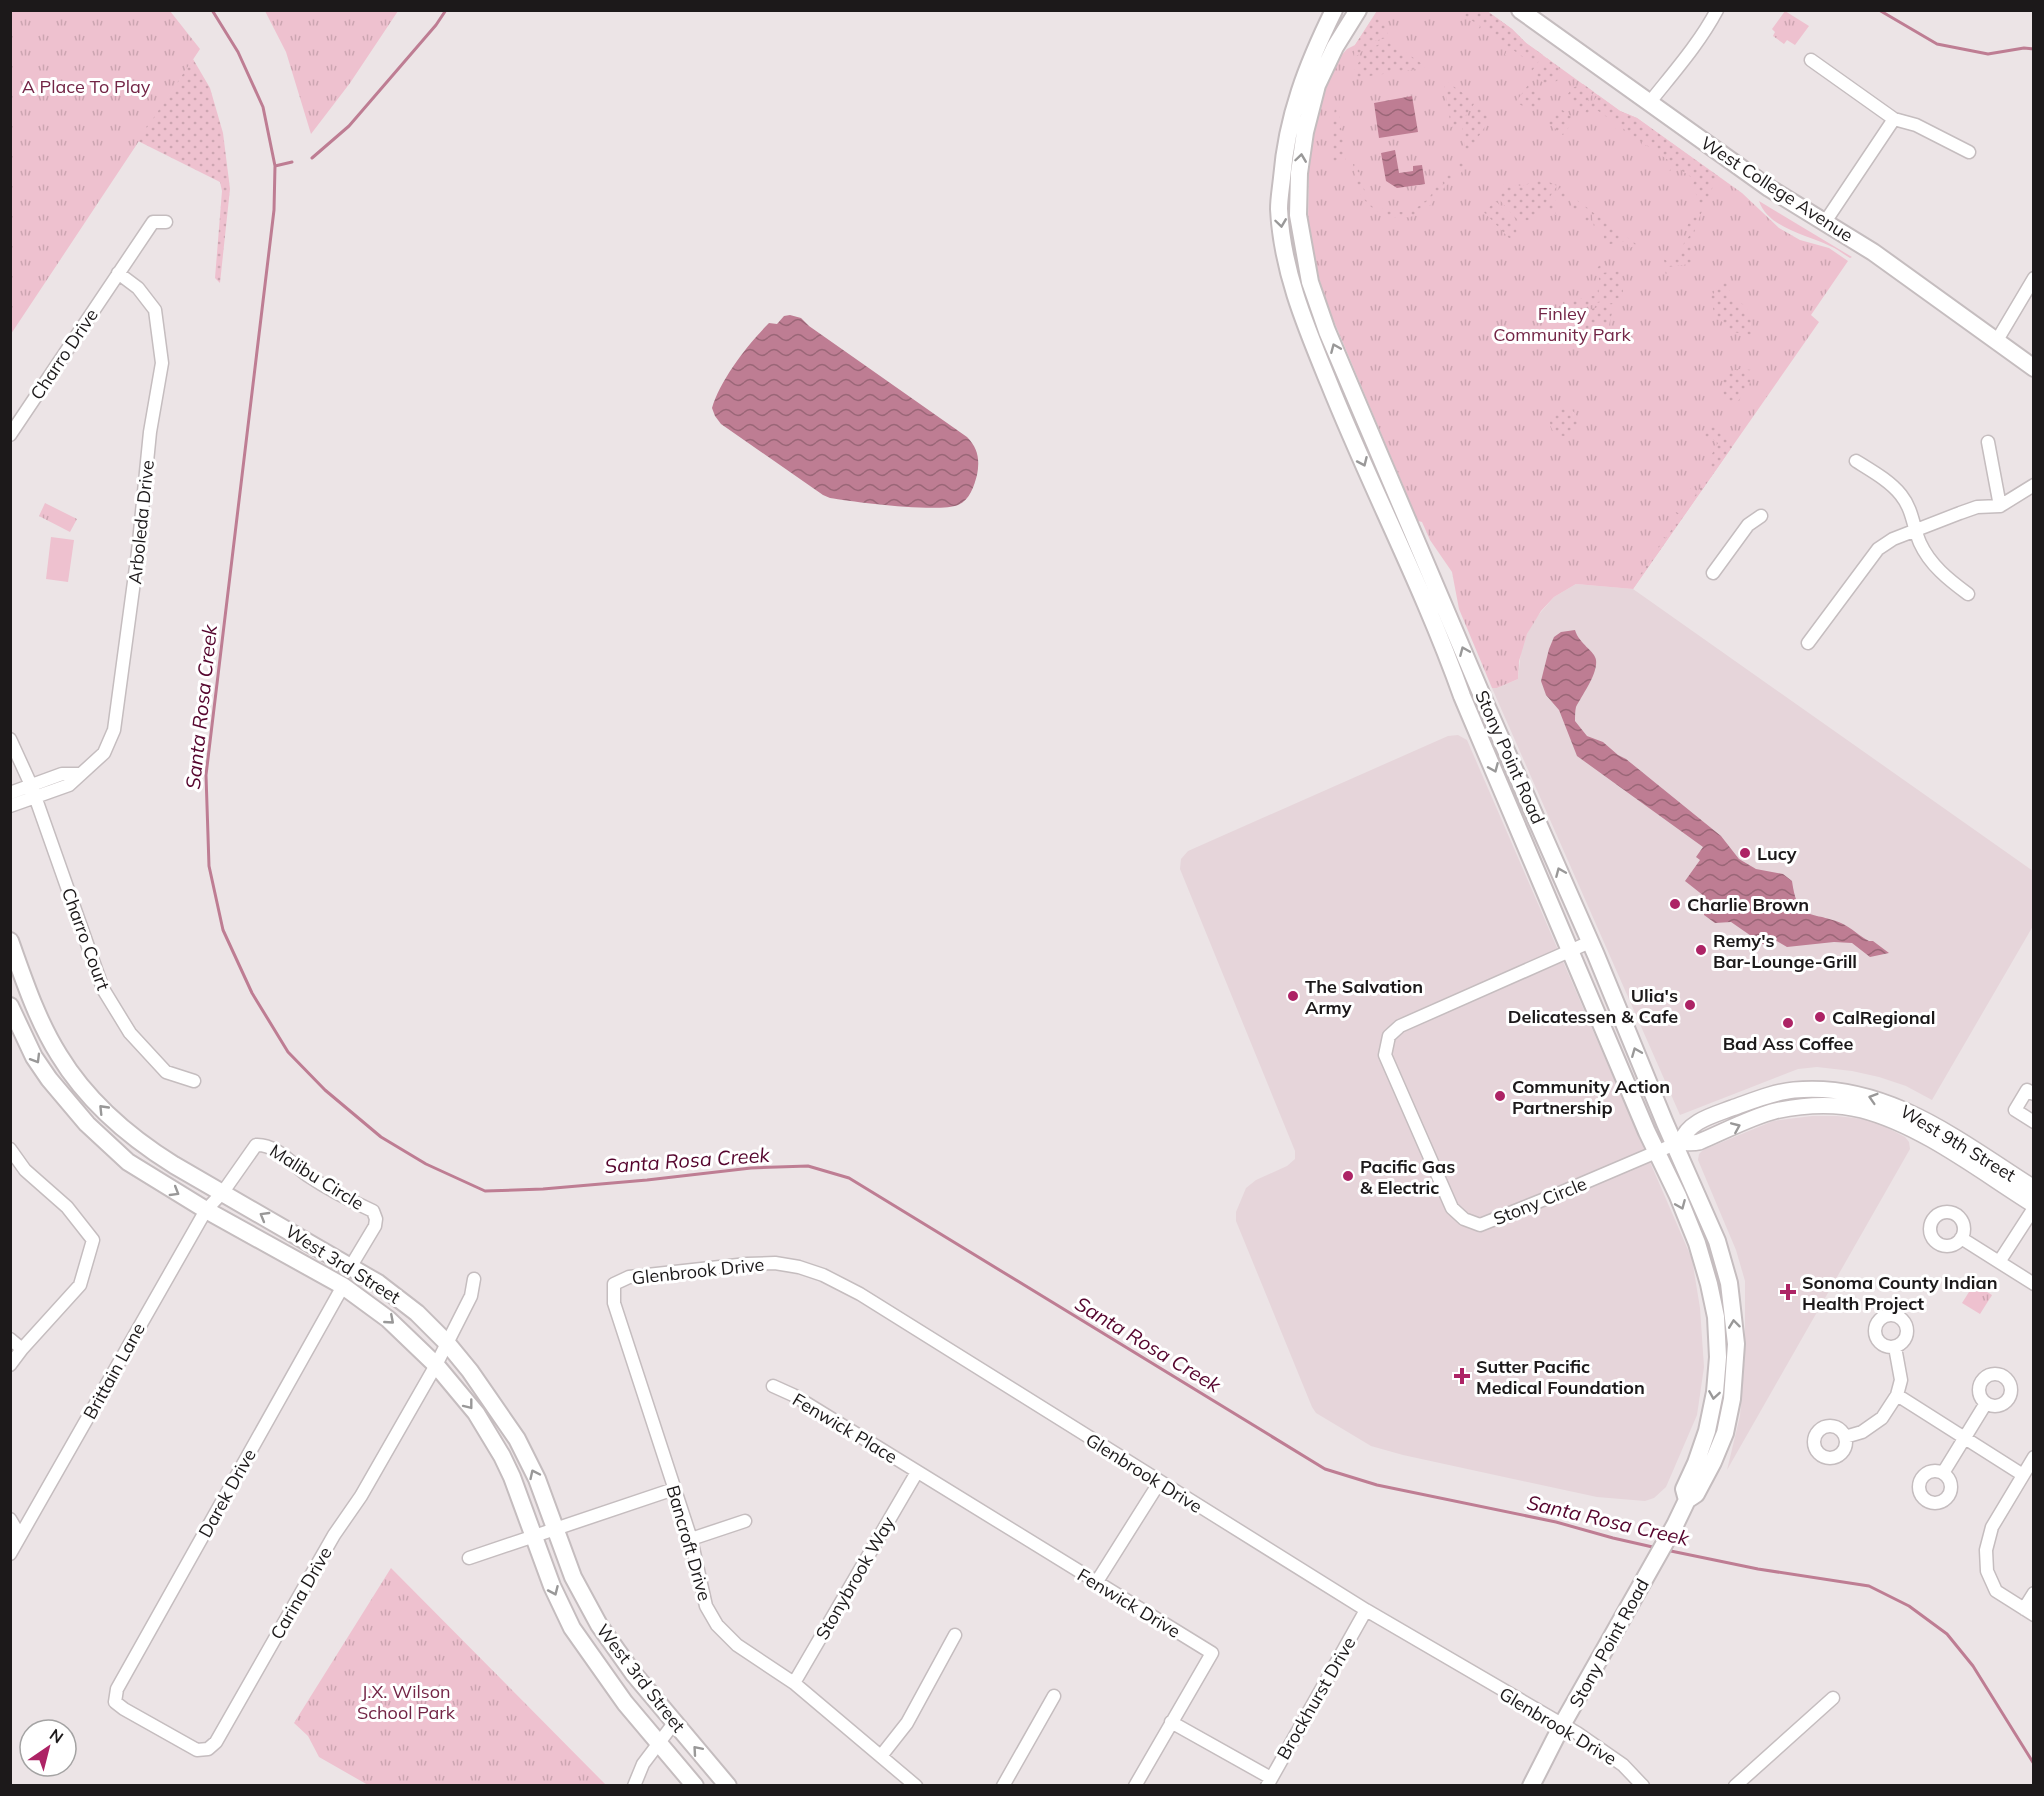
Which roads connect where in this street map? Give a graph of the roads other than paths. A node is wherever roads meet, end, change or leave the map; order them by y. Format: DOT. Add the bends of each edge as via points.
graph roads {
  1 [pos="1334,10"];
  2 [pos="1358,10"];
  3 [pos="1520,10"];
  4 [pos="1717,10"];
  5 [pos="1317,44"];
  6 [pos="1811,60"];
  7 [pos="1650,102"];
  8 [pos="1894,120"];
  9 [pos="1307,124"];
  10 [pos="1969,152"];
  11 [pos="166,222"];
  12 [pos="1825,222"];
  13 [pos="118,273"];
  14 [pos="2034,278"];
  15 [pos="1996,342"];
  16 [pos="2034,368"];
  17 [pos="10,435"];
  18 [pos="1988,442"];
  19 [pos="1857,461"];
  20 [pos="2034,485"];
  21 [pos="2000,506"];
  22 [pos="1761,516"];
  23 [pos="1916,530"];
  24 [pos="1713,573"];
  25 [pos="1968,594"];
  26 [pos="1808,643"];
  27 [pos="10,739"];
  28 [pos="33,791"];
  29 [pos="10,792"];
  30 [pos="10,806"];
  31 [pos="10,941"];
  32 [pos="1590,942"];
  33 [pos="1572,951"];
  34 [pos="10,1006"];
  35 [pos="194,1080"];
  36 [pos="2034,1094"];
  37 [pos="2034,1122"];
  38 [pos="1678,1143"];
  39 [pos="10,1149"];
  40 [pos="1657,1152"];
  41 [pos="2034,1188"];
  42 [pos="223,1192"];
  43 [pos="2034,1206"];
  44 [pos="206,1210"];
  45 [pos="1961,1238"];
  46 [pos="1999,1262"];
  47 [pos="351,1266"];
  48 [pos="474,1279"];
  49 [pos="614,1284"];
  50 [pos="2034,1284"];
  51 [pos="343,1286"];
  52 [pos="10,1339"];
  53 [pos="447,1343"];
  54 [pos="1895,1347"];
  55 [pos="21,1348"];
  56 [pos="10,1365"];
  57 [pos="436,1365"];
  58 [pos="773,1386"];
  59 [pos="1897,1395"];
  60 [pos="1986,1402"];
  61 [pos="1845,1437"];
  62 [pos="1964,1438"];
  63 [pos="2034,1457"];
  64 [pos="917,1472"];
  65 [pos="1943,1473"];
  66 [pos="2023,1475"];
  67 [pos="1159,1482"];
  68 [pos="675,1489"];
  69 [pos="1687,1500"];
  70 [pos="10,1519"];
  71 [pos="746,1521"];
  72 [pos="554,1529"];
  73 [pos="533,1536"];
  74 [pos="15,1537"];
  75 [pos="691,1539"];
  76 [pos="10,1554"];
  77 [pos="469,1558"];
  78 [pos="1096,1583"];
  79 [pos="2034,1593"];
  80 [pos="1365,1610"];
  81 [pos="2029,1612"];
  82 [pos="955,1635"];
  83 [pos="794,1683"];
  84 [pos="1054,1696"];
  85 [pos="1833,1698"];
  86 [pos="115,1702"];
  87 [pos="1171,1722"];
  88 [pos="674,1723"];
  89 [pos="1562,1725"];
  90 [pos="658,1742"];
  91 [pos="881,1756"];
  92 [pos="1269,1782"];
  93 [pos="634,1785"];
  94 [pos="695,1785"];
  95 [pos="728,1785"];
  96 [pos="916,1785"];
  97 [pos="1003,1785"];
  98 [pos="1135,1785"];
  99 [pos="1531,1785"];
  100 [pos="1643,1785"];
  101 [pos="1735,1785"];
  1 -- 5 [label="main road, Stony Point Road"];
  2 -- 9 [label="main road, Stony Point Road" via="1317,85"];
  3 -- 7 [label="main road, West College Avenue"];
  4 -- 7 [label="street"];
  5 -- 9 [label="main road" via="1318,58 1301,113"];
  5 -- 33 [label="main road, Stony Point Road, one-way" via="1298,91 1284,146 1279,208 1287,268 1339,409"];
  6 -- 8 [label="street"];
  7 -- 12 [label="main road, West College Avenue" via="1769,188"];
  8 -- 10 [label="street" via="1916,125"];
  8 -- 12 [label="street"];
  32 -- 9 [label="main road, Stony Point Road, one-way" via="1327,331 1310,282 1298,215 1299,173"];
  11 -- 13 [label="street, Charro Drive" via="153,222"];
  12 -- 15 [label="main road, West College Avenue" via="1873,252"];
  13 -- 17 [label="street, Charro Drive"];
  13 -- 28 [label="street, Arboleda Drive" via="138,288 155,309 162,363 114,730 104,753 69,786"];
  14 -- 15 [label="street"];
  15 -- 16 [label="main road, West College Avenue"];
  18 -- 21 [label="street"];
  19 -- 23 [label="street" via="1901,494 1912,512"];
  20 -- 21 [label="street"];
  21 -- 23 [label="street" via="1977,507"];
  22 -- 24 [label="street" via="1748,525"];
  23 -- 25 [label="street" via="1935,567"];
  23 -- 26 [label="street" via="1878,549"];
  27 -- 28 [label="street"];
  28 -- 29 [label="street, Arboleda Drive"];
  28 -- 30 [label="street, Arboleda Drive"];
  28 -- 35 [label="street, Charro Court" via="103,989 130,1033 166,1072"];
  42 -- 31 [label="main road, West 3rd Street, one-way" via="152,1151 122,1128 91,1096 59,1056 45,1030"];
  32 -- 33 [label="street, Stony Circle"];
  38 -- 32 [label="main road, Stony Point Road, one-way"];
  33 -- 40 [label="main road, Stony Point Road"];
  33 -- 40 [label="street, Stony Circle" via="1400,1026 1389,1036 1385,1055 1452,1208 1480,1224"];
  34 -- 44 [label="main road, West 3rd Street, one-way" via="33,1057 87,1124 128,1162"];
  36 -- 37 [label="street" via="2027,1090 2015,1110"];
  38 -- 40 [label="street, Stony Circle"];
  41 -- 38 [label="street, West 9th Street, one-way" via="1920,1117 1871,1097 1831,1090 1792,1090 1736,1107 1693,1124"];
  38 -- 43 [label="street, West 9th Street, one-way" via="1699,1142 1774,1112 1830,1105 1861,1110 1929,1139"];
  69 -- 38 [label="main road, Stony Point Road, one-way" via="1696,1494 1725,1433 1736,1344 1729,1283 1717,1241"];
  39 -- 55 [label="street" via="25,1170 67,1207 93,1240 80,1285"];
  40 -- 69 [label="main road, Stony Point Road, one-way" via="1697,1243 1716,1317 1716,1392 1707,1431 1684,1488"];
  42 -- 44 [label="street, Brittain Lane"];
  47 -- 42 [label="main road, West 3rd Street, one-way"];
  42 -- 47 [label="street, Malibu Circle" via="256,1145 272,1149 307,1175 373,1211 375,1226"];
  43 -- 46 [label="street"];
  44 -- 51 [label="main road, West 3rd Street"];
  44 -- 74 [label="street, Brittain Lane"];
  45 -- 46 [label="street"];
  46 -- 50 [label="street"];
  47 -- 53 [label="main road, West 3rd Street" via="394,1293"];
  48 -- 53 [label="street, Carina Drive" via="471,1296"];
  49 -- 67 [label="street, Glenbrook Drive" via="629,1276 747,1264 775,1263 823,1275 860,1294"];
  49 -- 68 [label="street, Bancroft Drive" via="614,1303"];
  51 -- 57 [label="main road, West 3rd Street, one-way" via="388,1318"];
  51 -- 86 [label="street, Darek Drive" via="117,1689"];
  52 -- 55 [label="street"];
  53 -- 57 [label="street, Carina Drive"];
  72 -- 53 [label="main road, West 3rd Street, one-way" via="537,1479 517,1439"];
  54 -- 59 [label="street" via="1901,1380"];
  55 -- 56 [label="street"];
  57 -- 73 [label="main road, West 3rd Street, one-way" via="476,1413 502,1456"];
  57 -- 86 [label="street, Carina Drive" via="216,1742 208,1749 197,1750"];
  58 -- 64 [label="street, Fenwick Place"];
  59 -- 61 [label="street" via="1882,1418 1862,1432"];
  59 -- 62 [label="street"];
  60 -- 62 [label="street"];
  62 -- 65 [label="street"];
  62 -- 66 [label="street"];
  63 -- 66 [label="street"];
  64 -- 78 [label="street, Fenwick Drive"];
  64 -- 83 [label="street, Stonybrook Way"];
  66 -- 81 [label="street" via="1992,1527 1986,1550 1987,1571 1996,1591"];
  67 -- 78 [label="street"];
  67 -- 80 [label="street, Glenbrook Drive"];
  68 -- 72 [label="street"];
  68 -- 75 [label="street, Bancroft Drive"];
  69 -- 89 [label="main road, Stony Point Road"];
  70 -- 74 [label="street"];
  71 -- 75 [label="street"];
  72 -- 73 [label="street"];
  72 -- 88 [label="main road, West 3rd Street" via="573,1577 599,1625"];
  73 -- 77 [label="street"];
  73 -- 90 [label="main road, West 3rd Street, one-way" via="572,1628"];
  74 -- 76 [label="street, Brittain Lane"];
  75 -- 83 [label="street, Bancroft Drive" via="706,1606 717,1625 737,1645"];
  78 -- 87 [label="street, Fenwick Drive" via="1212,1653"];
  79 -- 81 [label="street"];
  80 -- 89 [label="street, Glenbrook Drive"];
  80 -- 92 [label="street, Brockhurst Drive"];
  82 -- 91 [label="street" via="907,1723"];
  83 -- 91 [label="street, Bancroft Drive"];
  84 -- 97 [label="street"];
  85 -- 101 [label="street"];
  87 -- 92 [label="street"];
  87 -- 98 [label="street, Fenwick Drive"];
  88 -- 90 [label="street"];
  95 -- 88 [label="main road, West 3rd Street, one-way"];
  89 -- 99 [label="main road, Stony Point Road"];
  89 -- 100 [label="street, Glenbrook Drive" via="1623,1765"];
  90 -- 93 [label="street"];
  90 -- 94 [label="main road, West 3rd Street"];
  91 -- 96 [label="street, Bancroft Drive"];
}
